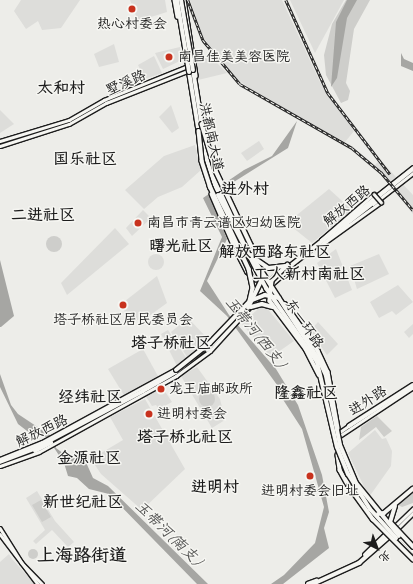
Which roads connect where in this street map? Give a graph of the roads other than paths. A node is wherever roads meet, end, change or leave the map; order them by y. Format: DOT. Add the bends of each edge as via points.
graph roads {
  1 [pos="176,0"];
  2 [pos="182,0"];
  3 [pos="195,67"];
  4 [pos="187,68"];
  5 [pos="202,124"];
  6 [pos="199,131"];
  7 [pos="0,141"];
  8 [pos="0,146"];
  9 [pos="413,170"];
  10 [pos="220,183"];
  11 [pos="211,186"];
  12 [pos="321,243"];
  13 [pos="313,248"];
  14 [pos="257,260"];
  15 [pos="288,265"];
  16 [pos="264,275"];
  17 [pos="259,281"];
  18 [pos="270,284"];
  19 [pos="264,290"];
  20 [pos="250,301"];
  21 [pos="274,307"];
  22 [pos="248,308"];
  23 [pos="229,326"];
  24 [pos="216,341"];
  25 [pos="160,381"];
  26 [pos="413,385"];
  27 [pos="325,391"];
  28 [pos="349,426"];
  29 [pos="339,435"];
  30 [pos="333,437"];
  31 [pos="55,439"];
  32 [pos="338,446"];
  33 [pos="338,455"];
  34 [pos="0,463"];
  35 [pos="413,489"];
  36 [pos="413,509"];
  37 [pos="413,512"];
  38 [pos="0,528"];
  39 [pos="394,529"];
  40 [pos="0,534"];
  41 [pos="390,534"];
  42 [pos="413,550"];
  43 [pos="413,558"];
  44 [pos="38,584"];
  45 [pos="42,584"];
  46 [pos="308,584"];
  47 [pos="313,584"];
  1 -- 4 [label="main road, 洪都南大道"];
  1 -- 6 [label="highway, 东一环路, bridge"];
  2 -- 3 [label="main road, 洪都南大道"];
  2 -- 5 [label="highway, 东一环路, bridge"];
  3 -- 4 [label="street, 墅溪路"];
  3 -- 10 [label="main road, 洪都南大道" via="206,144"];
  4 -- 7 [label="street, 墅溪路" via="104,100 69,120"];
  4 -- 8 [label="street, 墅溪路" via="106,103 69,124"];
  4 -- 11 [label="main road, 洪都南大道" via="199,139"];
  5 -- 10 [label="main road, bridge"];
  5 -- 32 [label="highway, 东一环路, bridge" via="211,168 236,227 276,298 322,366"];
  6 -- 11 [label="main road, bridge" via="202,161"];
  6 -- 27 [label="highway, 东一环路, bridge" via="207,167 228,217 266,288 312,352"];
  9 -- 12 [label="main road, 解放西路"];
  10 -- 14 [label="main road, bridge"];
  10 -- 16 [label="main road, bridge"];
  10 -- 16 [label="main road, 洪都南大道, bridge"];
  11 -- 17 [label="main road, 洪都南大道, bridge"];
  11 -- 17 [label="main road, bridge" via="234,245 248,272"];
  11 -- 20 [label="main road, bridge" via="249,269 253,288"];
  12 -- 12 [label="street, bridge" via="333,239 381,202 374,194 323,235"];
  12 -- 13 [label="main road, 解放西路"];
  12 -- 18 [label="main road, 解放西路"];
  13 -- 15 [label="main road"];
  13 -- 18 [label="main road, 解放西路"];
  14 -- 15 [label="main road, bridge" via="269,268"];
  14 -- 22 [label="main road, bridge" via="262,279"];
  15 -- 21 [label="main road, bridge" via="270,285 269,296"];
  16 -- 18 [label="main road, 洪都南大道"];
  17 -- 19 [label="main road, 洪都南大道"];
  18 -- 19 [label="main road, 解放西路"];
  18 -- 29 [label="main road, 洪都南大道" via="320,357 329,381"];
  19 -- 23 [label="main road, 解放西路, bridge"];
  19 -- 30 [label="main road, 洪都南大道" via="316,365"];
  20 -- 25 [label="main road, bridge" via="210,343"];
  20 -- 32 [label="main road, bridge" via="265,295 278,297 318,351 331,384"];
  21 -- 22 [label="main road, bridge" via="262,304"];
  21 -- 27 [label="main road, bridge" via="306,349"];
  22 -- 24 [label="main road"];
  23 -- 24 [label="main road, 解放西路"];
  23 -- 25 [label="main road, 解放西路" via="192,360"];
  23 -- 31 [label="street" via="170,373"];
  23 -- 31 [label="street" via="176,376"];
  24 -- 31 [label="main road, 解放西路" via="173,376"];
  25 -- 31 [label="main road, 解放西路"];
  26 -- 28 [label="highway"];
  26 -- 29 [label="street, 进外路"];
  27 -- 32 [label="highway, 东一环路, bridge"];
  28 -- 29 [label="street, 进外路"];
  29 -- 30 [label="street, 进外路"];
  29 -- 39 [label="main road, 洪都南大道" via="357,482"];
  30 -- 33 [label="main road, 洪都南大道"];
  31 -- 34 [label="main road, 解放西路"];
  32 -- 35 [label="highway, bridge" via="350,485 370,512 384,513"];
  32 -- 42 [label="highway, 东一环路, bridge" via="361,491"];
  32 -- 43 [label="highway, 东一环路, bridge" via="358,493"];
  33 -- 41 [label="main road" via="352,485"];
  33 -- 43 [label="main road, bridge" via="340,470 348,486 373,519"];
  35 -- 42 [label="highway, bridge" via="393,508 390,517"];
  36 -- 39 [label="street"];
  37 -- 39 [label="street"];
  38 -- 45 [label="street" via="22,563"];
  39 -- 41 [label="main road"];
  39 -- 42 [label="main road, 洪都南大道"];
  40 -- 44 [label="street"];
  41 -- 43 [label="main road"];
  41 -- 46 [label="main road" via="358,562"];
  41 -- 47 [label="main road" via="359,563"];
}
